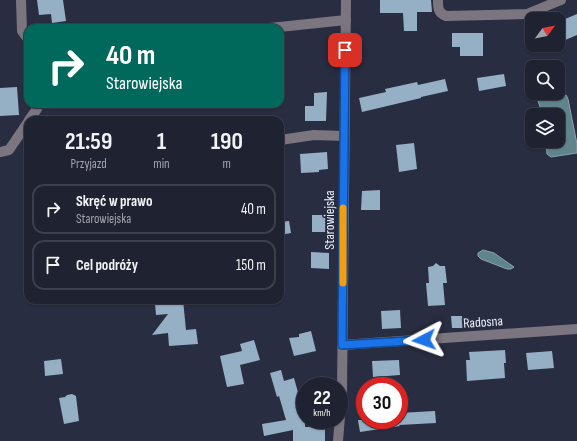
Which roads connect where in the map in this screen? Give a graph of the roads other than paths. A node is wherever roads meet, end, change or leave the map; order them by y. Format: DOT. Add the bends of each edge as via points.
graph roads {
  1 [pos="21,0"];
  2 [pos="346,0"];
  3 [pos="438,0"];
  4 [pos="561,0"];
  5 [pos="346,20"];
  6 [pos="284,27"];
  7 [pos="24,33"];
  8 [pos="24,128"];
  9 [pos="344,136"];
  10 [pos="284,139"];
  11 [pos="0,152"];
  12 [pos="577,329"];
  13 [pos="342,345"];
  14 [pos="338,441"];
  1 -- 7 [label="street"];
  2 -- 5 [label="street, Starowiejska"];
  3 -- 4 [label="street" via="438,10 446,16 527,14"];
  5 -- 6 [label="street"];
  5 -- 9 [label="street, Starowiejska"];
  8 -- 11 [label="street" via="9,150"];
  9 -- 10 [label="street" via="314,135"];
  9 -- 13 [label="street, Starowiejska"];
  12 -- 13 [label="street, Radosna"];
  13 -- 14 [label="street, Starowiejska"];
}
